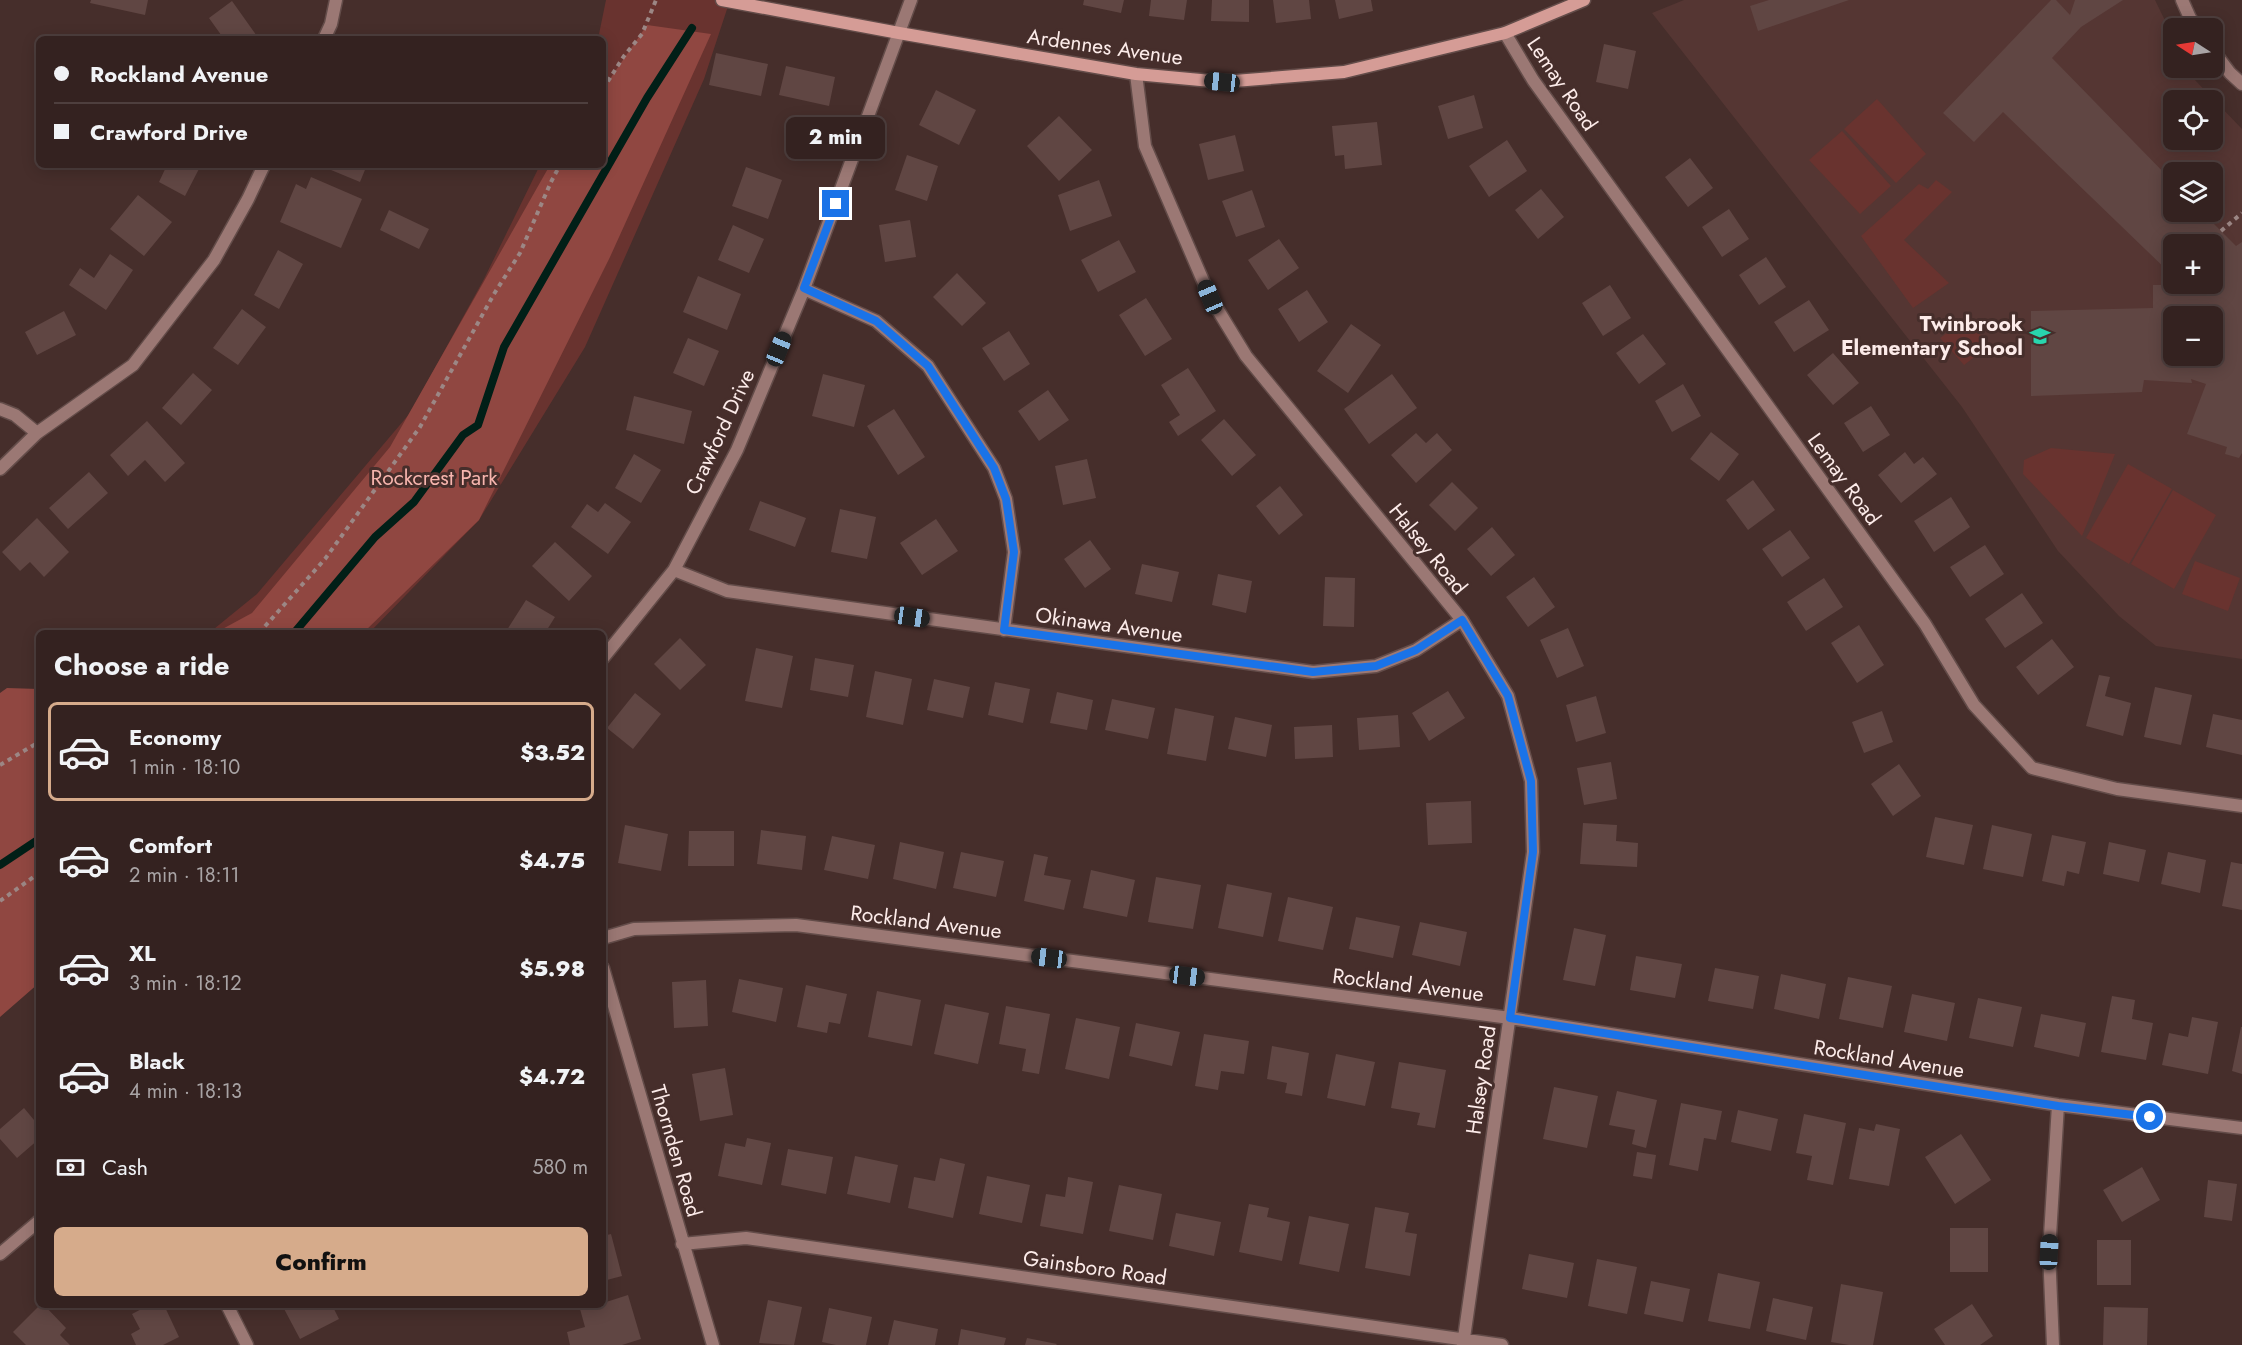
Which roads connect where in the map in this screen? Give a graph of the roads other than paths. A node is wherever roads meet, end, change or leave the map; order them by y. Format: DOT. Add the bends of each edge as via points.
graph roads {
  1 [pos="336,0"];
  2 [pos="722,0"];
  3 [pos="911,0"];
  4 [pos="1584,0"];
  5 [pos="2182,0"];
  6 [pos="2190,18"];
  7 [pos="899,33"];
  8 [pos="1505,33"];
  9 [pos="325,36"];
  10 [pos="2223,64"];
  11 [pos="1136,74"];
  12 [pos="2242,84"];
  13 [pos="263,168"];
  14 [pos="804,288"];
  15 [pos="0,409"];
  16 [pos="37,433"];
  17 [pos="0,469"];
  18 [pos="674,570"];
  19 [pos="1462,620"];
  20 [pos="1004,630"];
  21 [pos="606,654"];
  22 [pos="2242,806"];
  23 [pos="606,937"];
  24 [pos="606,978"];
  25 [pos="1510,1018"];
  26 [pos="2058,1106"];
  27 [pos="2242,1128"];
  28 [pos="36,1224"];
  29 [pos="682,1244"];
  30 [pos="0,1254"];
  31 [pos="228,1308"];
  32 [pos="1463,1342"];
  33 [pos="247,1345"];
  34 [pos="713,1345"];
  35 [pos="1502,1345"];
  36 [pos="2053,1345"];
  1 -- 9 [label="street"];
  2 -- 7 [label="street, Ardennes Avenue"];
  3 -- 7 [label="street, Crawford Drive"];
  4 -- 8 [label="street, Ardennes Avenue"];
  5 -- 6 [label="street"];
  7 -- 11 [label="street, Ardennes Avenue"];
  7 -- 14 [label="street, Crawford Drive"];
  8 -- 11 [label="street, Ardennes Avenue" via="1344,72 1222,82"];
  8 -- 22 [label="street, Lemay Road" via="1540,90 1925,624 1974,705 2032,768 2117,789"];
  10 -- 12 [label="street"];
  11 -- 19 [label="street, Halsey Road" via="1145,146 1210,297 1246,356"];
  13 -- 16 [label="street" via="214,260 133,365"];
  14 -- 18 [label="street, Crawford Drive" via="737,450"];
  14 -- 20 [label="street" via="876,321 928,366 994,468 1006,499 1014,552"];
  15 -- 16 [label="street" via="15,415"];
  16 -- 17 [label="street"];
  18 -- 20 [label="street, Okinawa Avenue" via="727,591"];
  18 -- 21 [label="street, Crawford Drive"];
  19 -- 20 [label="street, Okinawa Avenue" via="1416,650 1376,666 1313,672"];
  19 -- 25 [label="street, Halsey Road" via="1508,696 1531,781 1533,852"];
  23 -- 25 [label="street, Rockland Avenue" via="634,929 796,925"];
  24 -- 29 [label="street, Thornden Road"];
  25 -- 26 [label="street, Rockland Avenue"];
  25 -- 32 [label="street, Halsey Road"];
  26 -- 27 [label="street, Rockland Avenue"];
  26 -- 36 [label="street" via="2049,1252"];
  28 -- 30 [label="street"];
  29 -- 32 [label="street, Gainsboro Road" via="746,1238"];
  29 -- 34 [label="street, Thornden Road"];
  31 -- 33 [label="street"];
  32 -- 35 [label="street, Gainsboro Road"];
}
